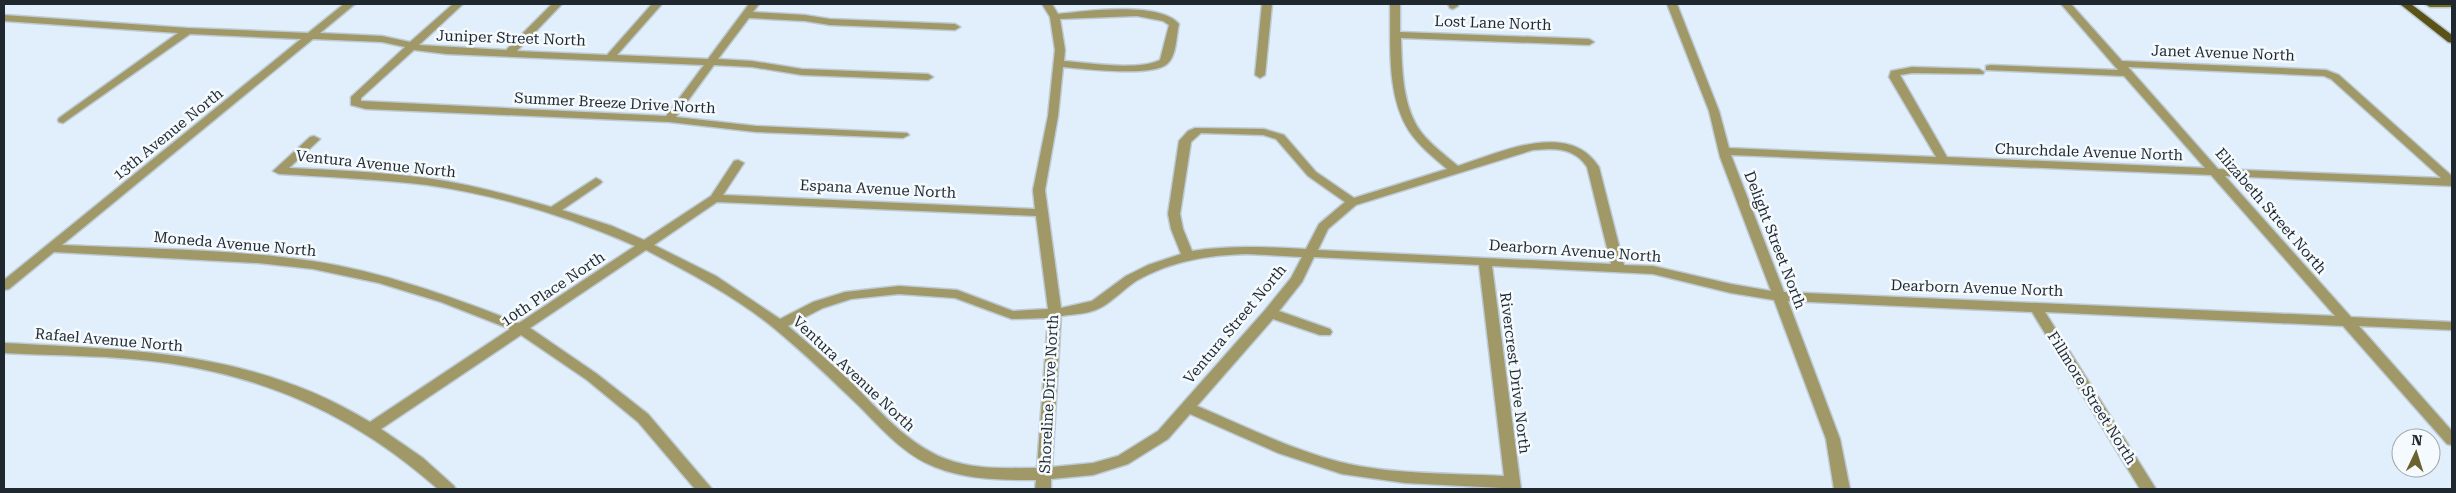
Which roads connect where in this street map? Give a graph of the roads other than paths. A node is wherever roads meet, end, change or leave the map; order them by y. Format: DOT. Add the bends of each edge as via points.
graph roads {
  1 [pos="350,4"];
  2 [pos="458,4"];
  3 [pos="557,4"];
  4 [pos="657,4"];
  5 [pos="754,4"];
  6 [pos="1047,4"];
  7 [pos="1268,4"];
  8 [pos="1394,4"];
  9 [pos="1672,4"];
  10 [pos="2066,4"];
  11 [pos="2405,4"];
  12 [pos="2430,4"];
  13 [pos="2452,4"];
  14 [pos="746,15"];
  15 [pos="1055,17"];
  16 [pos="4,18"];
  17 [pos="955,27"];
  18 [pos="188,31"];
  19 [pos="1396,34"];
  20 [pos="313,36"];
  21 [pos="2452,40"];
  22 [pos="1589,42"];
  23 [pos="412,46"];
  24 [pos="508,54"];
  25 [pos="610,57"];
  26 [pos="711,62"];
  27 [pos="1059,64"];
  28 [pos="1990,68"];
  29 [pos="2124,69"];
  30 [pos="1979,72"];
  31 [pos="1260,75"];
  32 [pos="928,77"];
  33 [pos="670,119"];
  34 [pos="64,120"];
  35 [pos="902,135"];
  36 [pos="314,139"];
  37 [pos="1725,151"];
  38 [pos="1944,161"];
  39 [pos="738,164"];
  40 [pos="1454,169"];
  41 [pos="2216,172"];
  42 [pos="596,182"];
  43 [pos="2452,182"];
  44 [pos="716,198"];
  45 [pos="1352,202"];
  46 [pos="553,211"];
  47 [pos="1040,213"];
  48 [pos="647,246"];
  49 [pos="51,248"];
  50 [pos="1310,252"];
  51 [pos="1188,256"];
  52 [pos="1485,262"];
  53 [pos="1618,268"];
  54 [pos="4,286"];
  55 [pos="1779,296"];
  56 [pos="2035,306"];
  57 [pos="1055,313"];
  58 [pos="1270,313"];
  59 [pos="2346,321"];
  60 [pos="779,326"];
  61 [pos="2452,326"];
  62 [pos="522,329"];
  63 [pos="1325,332"];
  64 [pos="4,348"];
  65 [pos="1187,407"];
  66 [pos="372,428"];
  67 [pos="2452,440"];
  68 [pos="1044,474"];
  69 [pos="1513,486"];
  70 [pos="448,489"];
  71 [pos="704,489"];
  72 [pos="1043,489"];
  73 [pos="1842,489"];
  74 [pos="2148,489"];
  1 -- 20 [label="street, 13th Avenue North"];
  2 -- 23 [label="street"];
  3 -- 24 [label="street"];
  4 -- 25 [label="street"];
  5 -- 14 [label="street"];
  6 -- 15 [label="street, Shoreline Drive North"];
  7 -- 31 [label="street"];
  8 -- 19 [label="street"];
  9 -- 37 [label="street, Delight Street North" via="1714,111"];
  10 -- 29 [label="street, Elizabeth Street North"];
  11 -- 21 [label="main road"];
  12 -- 13 [label="main road"];
  14 -- 17 [label="street"];
  14 -- 26 [label="street"];
  15 -- 27 [label="street, Shoreline Drive North" via="1060,39"];
  15 -- 27 [label="street" via="1100,13 1151,15 1167,18 1174,24 1166,59 1160,65 1144,68"];
  16 -- 18 [label="street, Juniper Street North"];
  18 -- 20 [label="street, Juniper Street North"];
  18 -- 34 [label="street"];
  19 -- 22 [label="street, Lost Lane North"];
  19 -- 40 [label="street" via="1404,113 1416,133"];
  20 -- 23 [label="street, Juniper Street North" via="382,39"];
  20 -- 49 [label="street, 13th Avenue North"];
  23 -- 24 [label="street, Juniper Street North" via="446,52"];
  23 -- 33 [label="street, Summer Breeze Drive North" via="356,97 355,103"];
  24 -- 25 [label="street, Juniper Street North"];
  25 -- 26 [label="street, Juniper Street North"];
  26 -- 32 [label="street, Juniper Street North" via="802,72"];
  26 -- 33 [label="street"];
  27 -- 47 [label="street, Shoreline Drive North" via="1039,190"];
  28 -- 29 [label="street, Janet Avenue North"];
  29 -- 41 [label="street, Elizabeth Street North"];
  29 -- 43 [label="street, Janet Avenue North" via="2326,73 2335,77"];
  30 -- 38 [label="street" via="1895,73 1901,92"];
  33 -- 35 [label="street, Summer Breeze Drive North" via="756,129"];
  36 -- 46 [label="street, Ventura Avenue North" via="279,171 428,182 492,194"];
  37 -- 38 [label="street, Churchdale Avenue North"];
  37 -- 55 [label="street, Delight Street North"];
  38 -- 41 [label="street, Churchdale Avenue North"];
  39 -- 44 [label="street, 10th Place North"];
  40 -- 45 [label="street, Ventura Street North"];
  40 -- 53 [label="street, Ventura Street North" via="1532,147 1552,145 1576,150 1590,159"];
  41 -- 43 [label="street, Churchdale Avenue North"];
  41 -- 59 [label="street, Elizabeth Street North"];
  42 -- 46 [label="street"];
  44 -- 47 [label="street, Espana Avenue North"];
  44 -- 48 [label="street, 10th Place North"];
  45 -- 50 [label="street, Ventura Street North" via="1323,227"];
  45 -- 51 [label="street" via="1312,174 1280,137 1264,132 1199,130 1185,141 1174,214"];
  46 -- 48 [label="street, Ventura Avenue North"];
  47 -- 57 [label="street, Shoreline Drive North"];
  48 -- 60 [label="street, Ventura Avenue North" via="711,279"];
  48 -- 62 [label="street, 10th Place North"];
  49 -- 54 [label="street, 13th Avenue North"];
  49 -- 62 [label="street, Moneda Avenue North" via="313,265 381,279 446,299"];
  50 -- 51 [label="street, Dearborn Avenue North" via="1247,250"];
  50 -- 52 [label="street, Dearborn Avenue North"];
  50 -- 58 [label="street, Ventura Street North" via="1297,279"];
  51 -- 57 [label="street, Dearborn Avenue North" via="1131,279 1091,307"];
  52 -- 53 [label="street, Dearborn Avenue North"];
  52 -- 69 [label="street, Rivercrest Drive North"];
  53 -- 55 [label="street, Dearborn Avenue North" via="1682,275 1738,292"];
  55 -- 56 [label="street, Dearborn Avenue North"];
  55 -- 73 [label="street, Delight Street North" via="1830,431"];
  56 -- 59 [label="street, Dearborn Avenue North"];
  56 -- 74 [label="street, Fillmore Street North"];
  57 -- 60 [label="street, Dearborn Avenue North" via="1012,315 957,294 899,290 850,295 818,305"];
  57 -- 68 [label="street, Shoreline Drive North"];
  58 -- 63 [label="street"];
  58 -- 65 [label="street, Ventura Street North"];
  59 -- 61 [label="street, Dearborn Avenue North"];
  59 -- 67 [label="street, Elizabeth Street North"];
  60 -- 68 [label="street, Ventura Avenue North" via="906,444 939,463 966,471 994,474"];
  62 -- 66 [label="street, 10th Place North"];
  62 -- 71 [label="street, Moneda Avenue North" via="592,377 643,418"];
  64 -- 66 [label="street, Rafael Avenue North" via="167,358 232,371 310,397"];
  65 -- 68 [label="street, Ventura Street North" via="1163,435 1123,460 1094,469"];
  65 -- 69 [label="street" via="1306,457 1342,468"];
  66 -- 70 [label="street, Rafael Avenue North"];
  68 -- 72 [label="street, Shoreline Drive North"];
}
